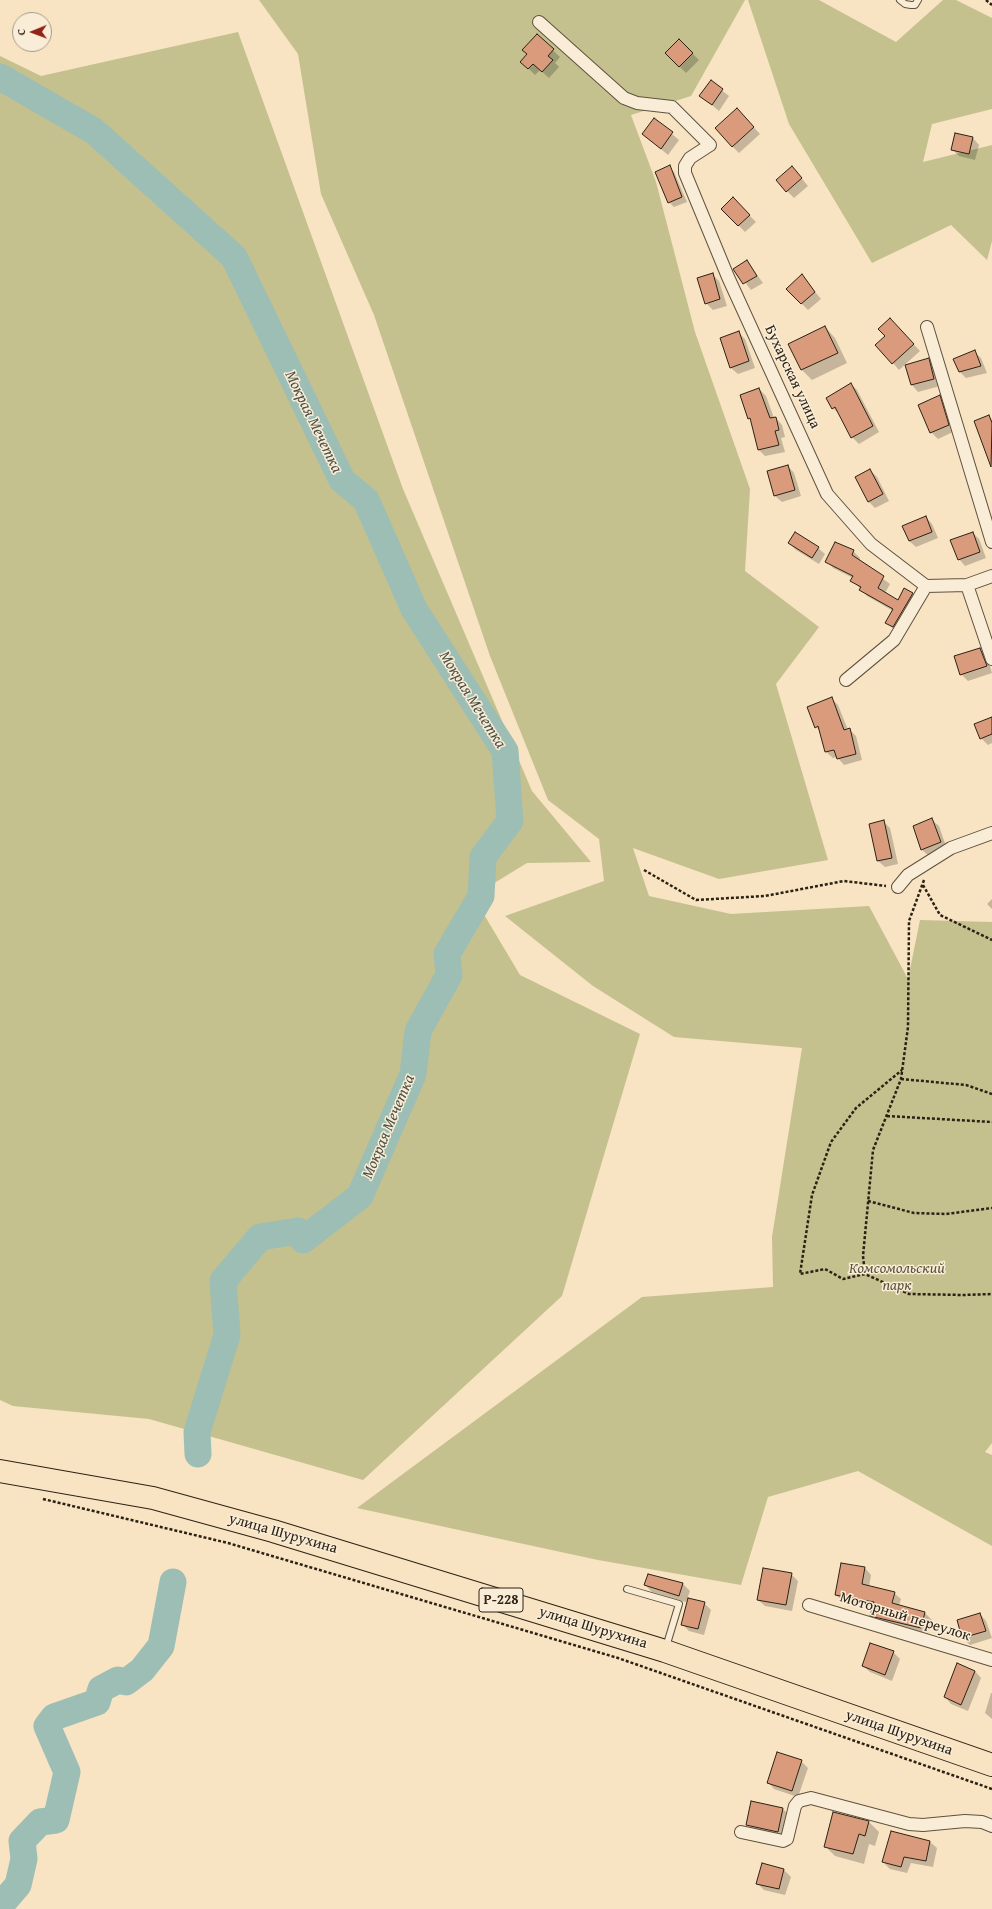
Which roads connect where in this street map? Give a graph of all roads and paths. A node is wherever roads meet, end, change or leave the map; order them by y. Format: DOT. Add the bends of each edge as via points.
graph roads {
  1 [pos="900,0"];
  2 [pos="918,0"];
  3 [pos="986,0"];
  4 [pos="992,5"];
  5 [pos="539,22"];
  6 [pos="927,327"];
  7 [pos="992,542"];
  8 [pos="992,576"];
  9 [pos="966,585"];
  10 [pos="926,586"];
  11 [pos="992,659"];
  12 [pos="846,680"];
  13 [pos="992,833"];
  14 [pos="929,860"];
  15 [pos="644,870"];
  16 [pos="923,885"];
  17 [pos="898,887"];
  18 [pos="992,940"];
  19 [pos="902,1070"];
  20 [pos="901,1079"];
  21 [pos="992,1094"];
  22 [pos="886,1116"];
  23 [pos="992,1122"];
  24 [pos="868,1201"];
  25 [pos="992,1208"];
  26 [pos="865,1274"];
  27 [pos="992,1294"];
  28 [pos="0,1471"];
  29 [pos="37,1497"];
  30 [pos="627,1589"];
  31 [pos="809,1606"];
  32 [pos="665,1651"];
  33 [pos="992,1660"];
  34 [pos="992,1765"];
  35 [pos="992,1789"];
  36 [pos="992,1826"];
  37 [pos="741,1832"];
  1 -- 2 [label="lane" via="911,5"];
  3 -- 4 [label="path"];
  5 -- 10 [label="street, Бухарская улица" via="624,98 637,103 672,107 710,145 690,158 685,166 685,174 728,277 827,494 871,544"];
  6 -- 7 [label="street"];
  8 -- 9 [label="street"];
  9 -- 10 [label="street"];
  9 -- 11 [label="street"];
  10 -- 12 [label="street" via="894,640"];
  13 -- 14 [label="street" via="951,848"];
  14 -- 16 [label="path"];
  14 -- 17 [label="street" via="908,875"];
  15 -- 17 [label="path" via="696,900 765,896 844,881"];
  16 -- 18 [label="path" via="940,915"];
  16 -- 19 [label="path" via="909,921 908,1027"];
  19 -- 20 [label="path"];
  19 -- 26 [label="path" via="856,1108 831,1142 812,1195 800,1274 826,1269 843,1279"];
  20 -- 21 [label="path" via="966,1085"];
  20 -- 22 [label="path"];
  22 -- 23 [label="path"];
  22 -- 24 [label="path" via="873,1150"];
  24 -- 25 [label="path" via="914,1213 946,1214"];
  24 -- 26 [label="path" via="863,1256"];
  26 -- 27 [label="path" via="909,1294"];
  28 -- 32 [label="highway, улица Шурухина / Р-228" via="153,1498 362,1557"];
  29 -- 35 [label="path" via="228,1543 618,1658"];
  30 -- 32 [label="lane" via="679,1604"];
  31 -- 33 [label="street, Моторный переулок"];
  32 -- 34 [label="highway, улица Шурухина / Р-228"];
  36 -- 37 [label="street" via="982,1822 965,1821 909,1824 811,1798 800,1801 795,1806 787,1839 783,1841"];
}
